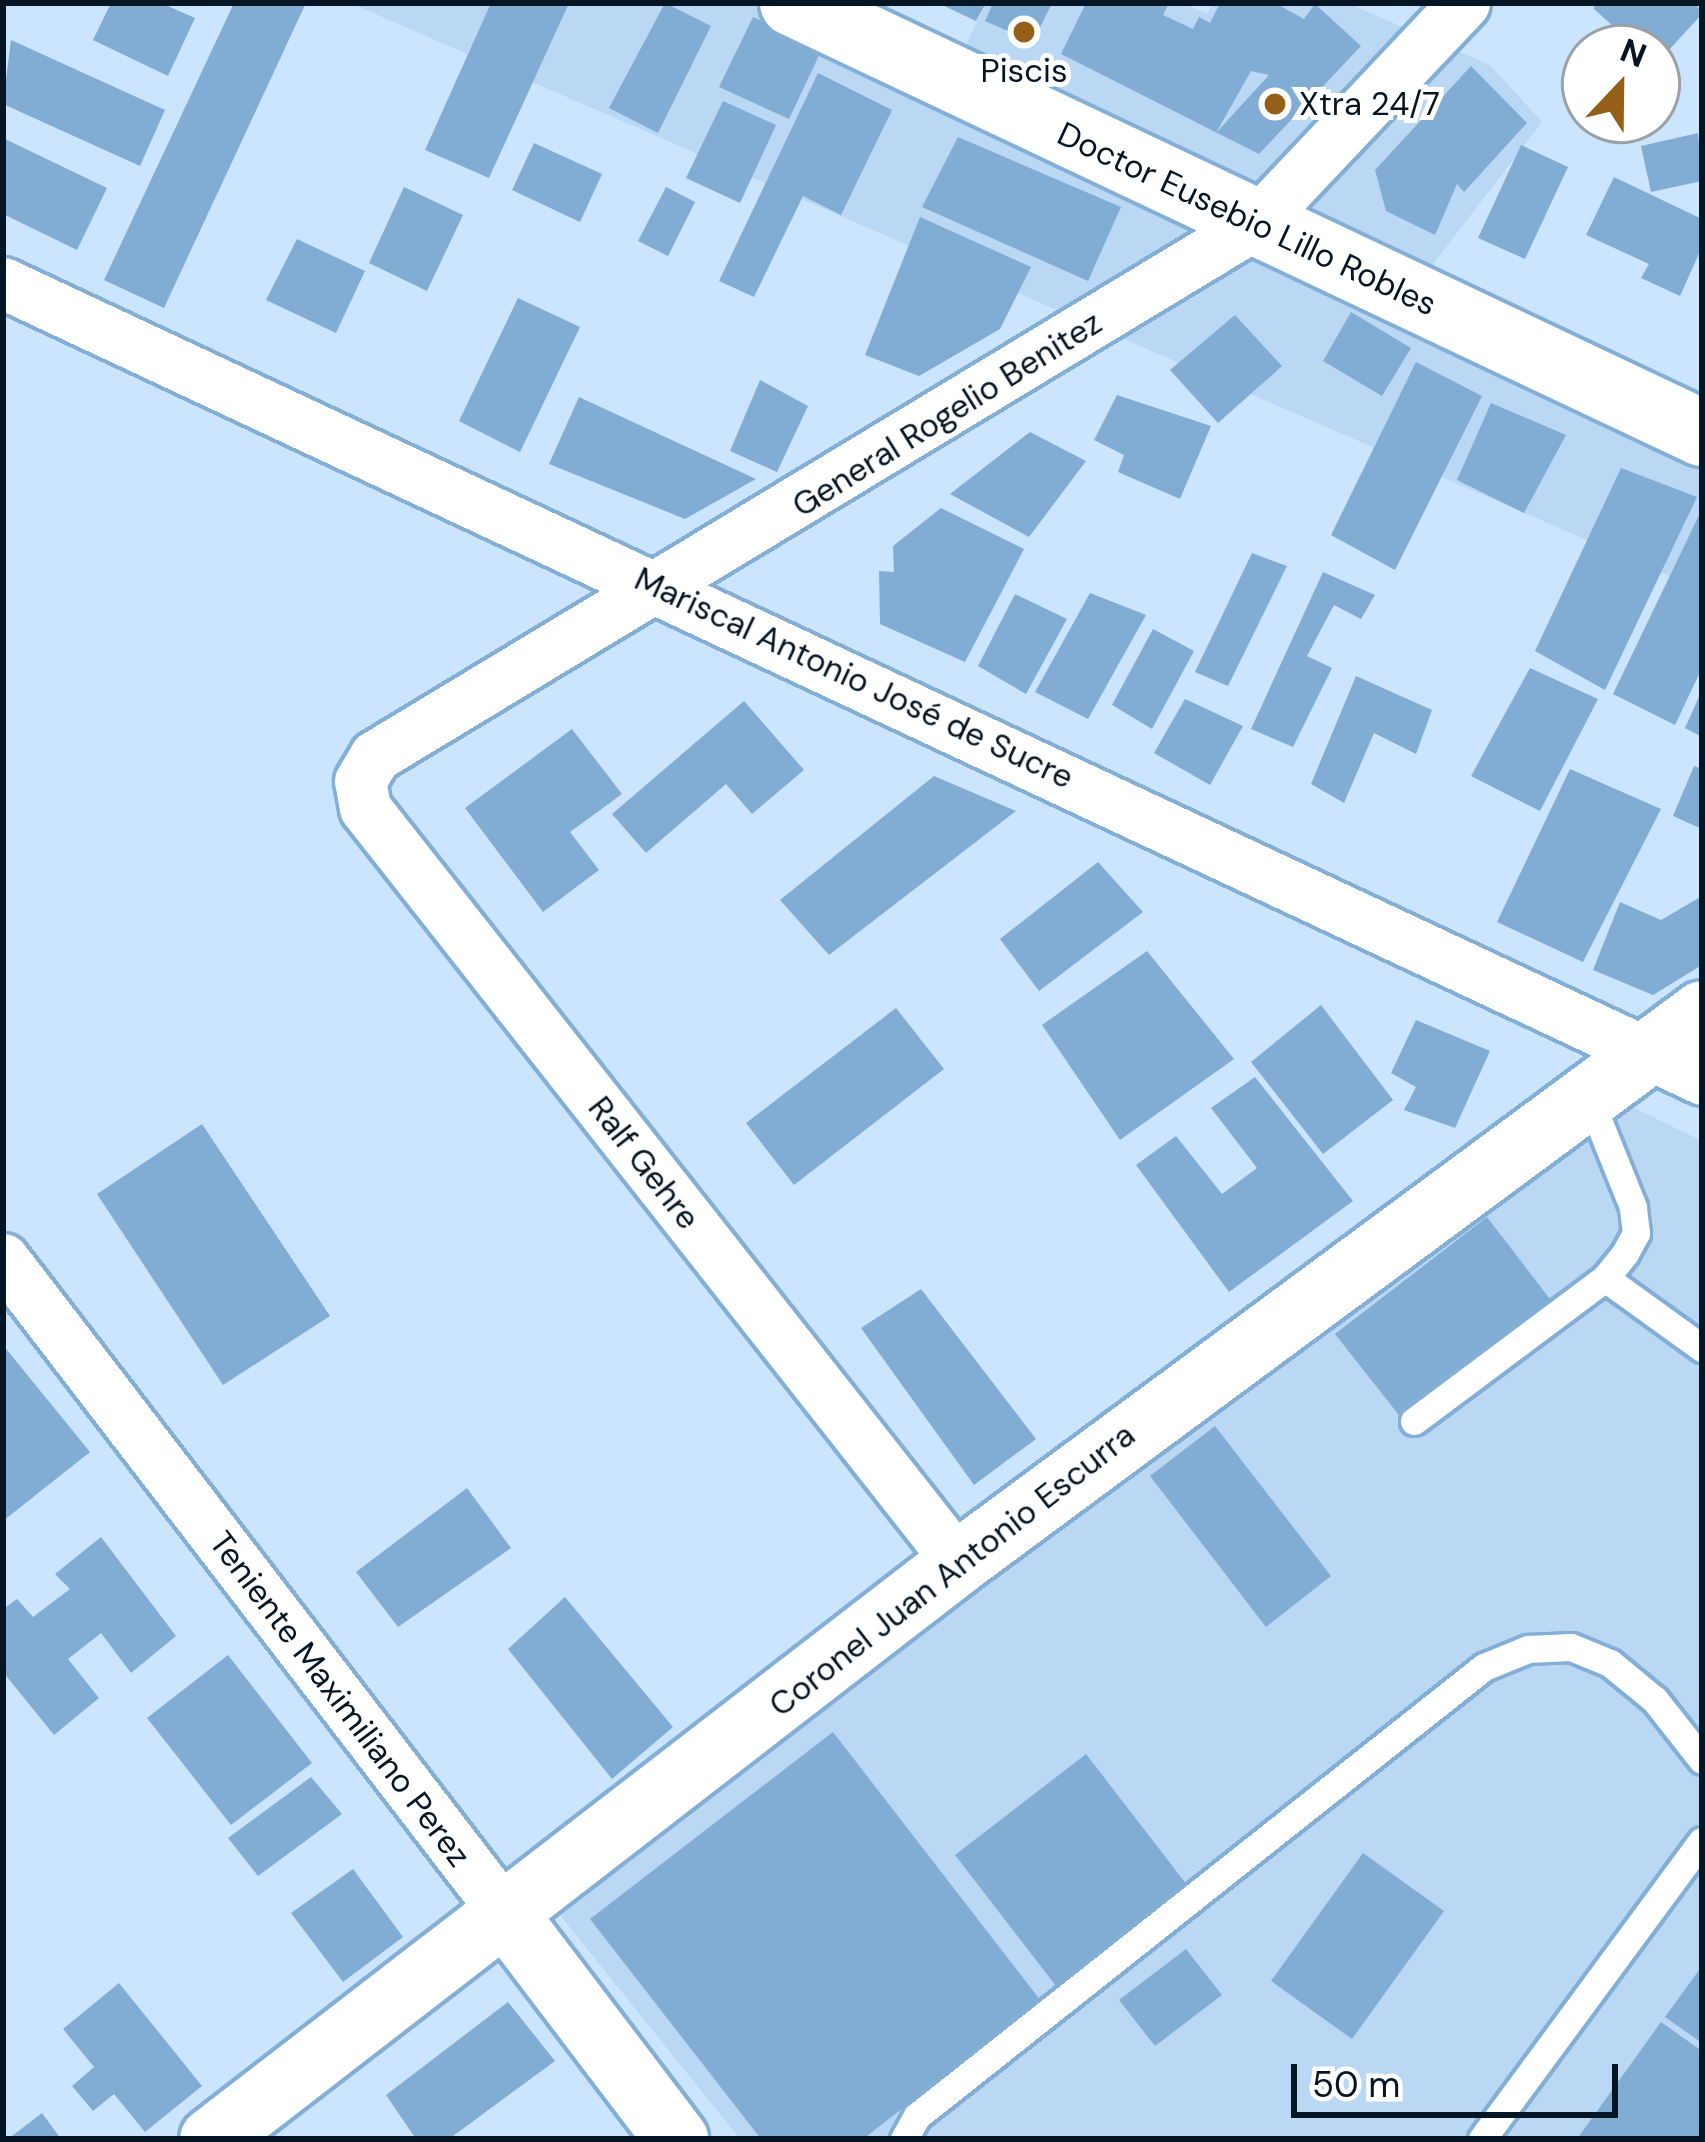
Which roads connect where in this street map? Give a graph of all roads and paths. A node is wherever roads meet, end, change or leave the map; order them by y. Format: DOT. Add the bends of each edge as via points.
graph roads {
  1 [pos="793,3"];
  2 [pos="1464,3"];
  3 [pos="1256,224"];
  4 [pos="3,283"];
  5 [pos="1702,433"];
  6 [pos="664,587"];
  7 [pos="375,756"];
  8 [pos="1702,1012"];
  9 [pos="1641,1050"];
  10 [pos="1702,1079"];
  11 [pos="1586,1091"];
  12 [pos="3,1259"];
  13 [pos="1606,1278"];
  14 [pos="1702,1348"];
  15 [pos="1414,1421"];
  16 [pos="958,1562"];
  17 [pos="1702,1760"];
  18 [pos="1702,1840"];
  19 [pos="507,1916"];
  20 [pos="211,2139"];
  21 [pos="676,2139"];
  22 [pos="904,2139"];
  23 [pos="1482,2139"];
  1 -- 3 [label="main road, Doctor Eusebio Lillo Robles"];
  2 -- 3 [label="street, General Rogelio Benitez"];
  3 -- 5 [label="main road, Doctor Eusebio Lillo Robles"];
  3 -- 6 [label="street, General Rogelio Benitez"];
  4 -- 6 [label="street, Mariscal Antonio José de Sucre"];
  6 -- 7 [label="street, General Rogelio Benitez"];
  6 -- 9 [label="street, Mariscal Antonio José de Sucre"];
  7 -- 16 [label="street, Ralf Gehre" via="360,781 365,808"];
  8 -- 9 [label="street, Coronel Juan Antonio Escurra"];
  9 -- 10 [label="street, Mariscal Antonio José de Sucre"];
  9 -- 11 [label="street, Coronel Juan Antonio Escurra"];
  11 -- 13 [label="lane" via="1634,1207 1636,1233"];
  11 -- 16 [label="street, Coronel Juan Antonio Escurra"];
  12 -- 19 [label="street, Teniente Maximiliano Perez"];
  13 -- 14 [label="lane"];
  13 -- 15 [label="lane"];
  16 -- 19 [label="street, Coronel Juan Antonio Escurra"];
  17 -- 22 [label="lane" via="1655,1700 1610,1663 1550,1648 1484,1667 916,2116"];
  18 -- 23 [label="lane"];
  19 -- 20 [label="street, Coronel Juan Antonio Escurra"];
  19 -- 21 [label="street, Teniente Maximiliano Perez"];
}
